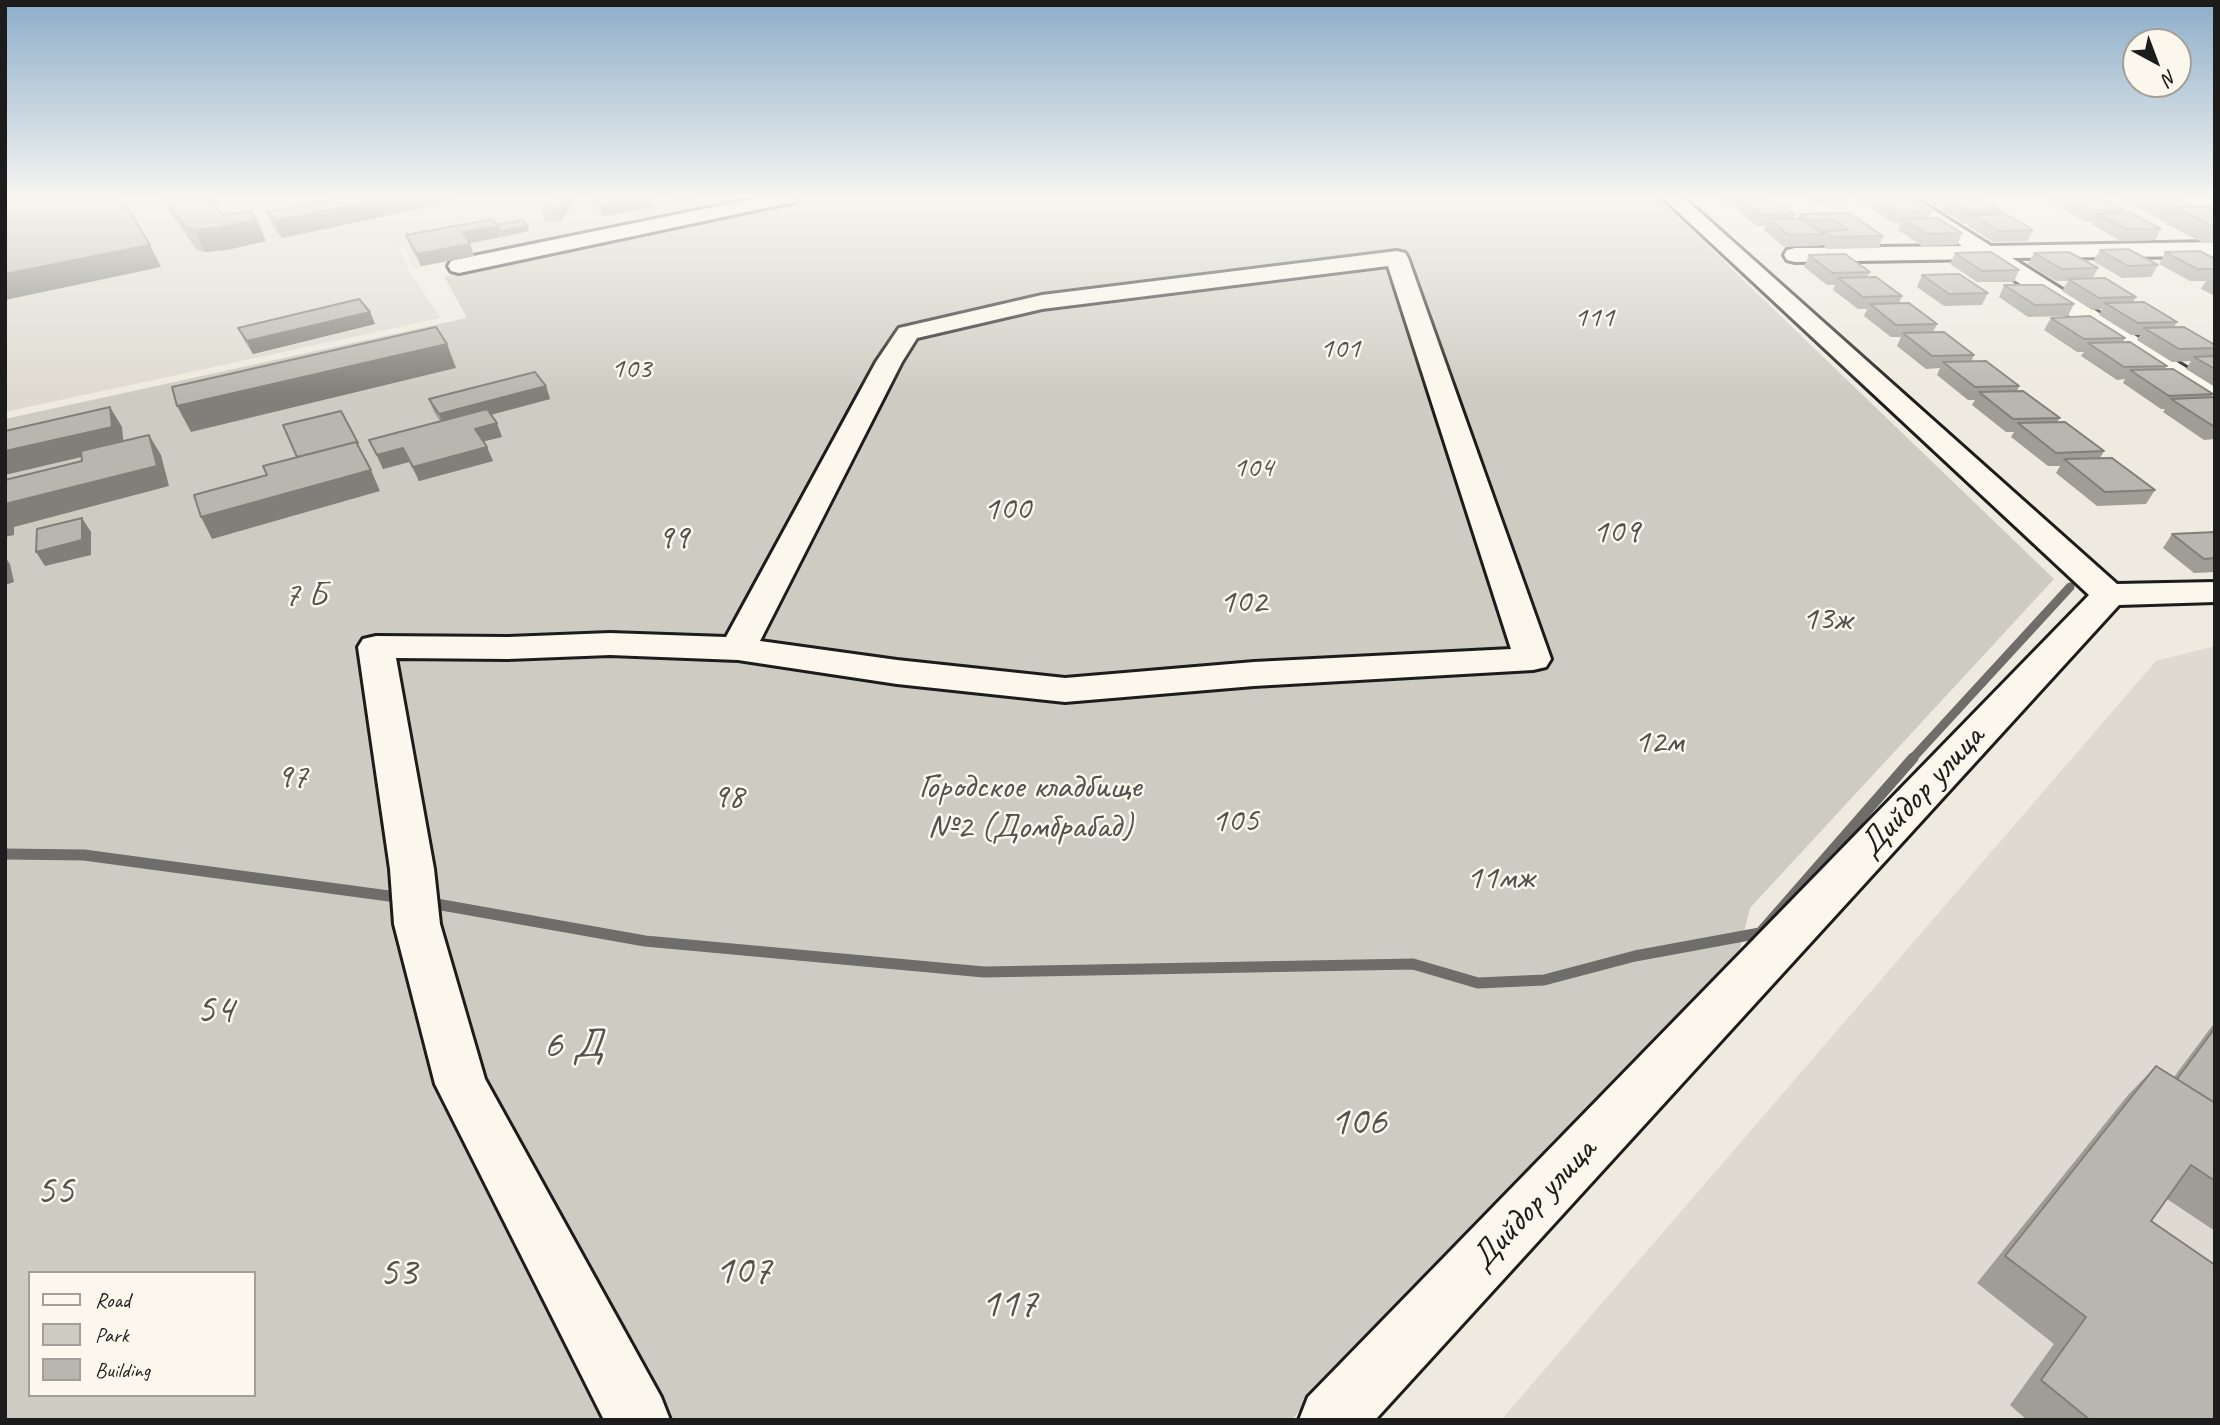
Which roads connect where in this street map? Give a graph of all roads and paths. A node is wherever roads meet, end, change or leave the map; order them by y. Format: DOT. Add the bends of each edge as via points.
graph roads {
  1 [pos="471,264"];
  2 [pos="1352,264"];
  3 [pos="1398,264"];
  4 [pos="1745,264"];
  5 [pos="2004,264"];
  6 [pos="459,266"];
  7 [pos="2215,398"];
  8 [pos="2215,592"];
  9 [pos="2109,594"];
  10 [pos="738,649"];
  11 [pos="638,1420"];
  12 [pos="1331,1420"];
  1 -- 6 [label="street"];
  2 -- 10 [label="street" via="1042,302 908,333 888,362"];
  3 -- 10 [label="street" via="1533,659 1065,690"];
  4 -- 9 [label="street"];
  5 -- 7 [label="street"];
  8 -- 9 [label="street"];
  9 -- 12 [label="street, Дийдор улица"];
  10 -- 11 [label="street" via="610,643 376,648 414,896 461,1084"];
}
